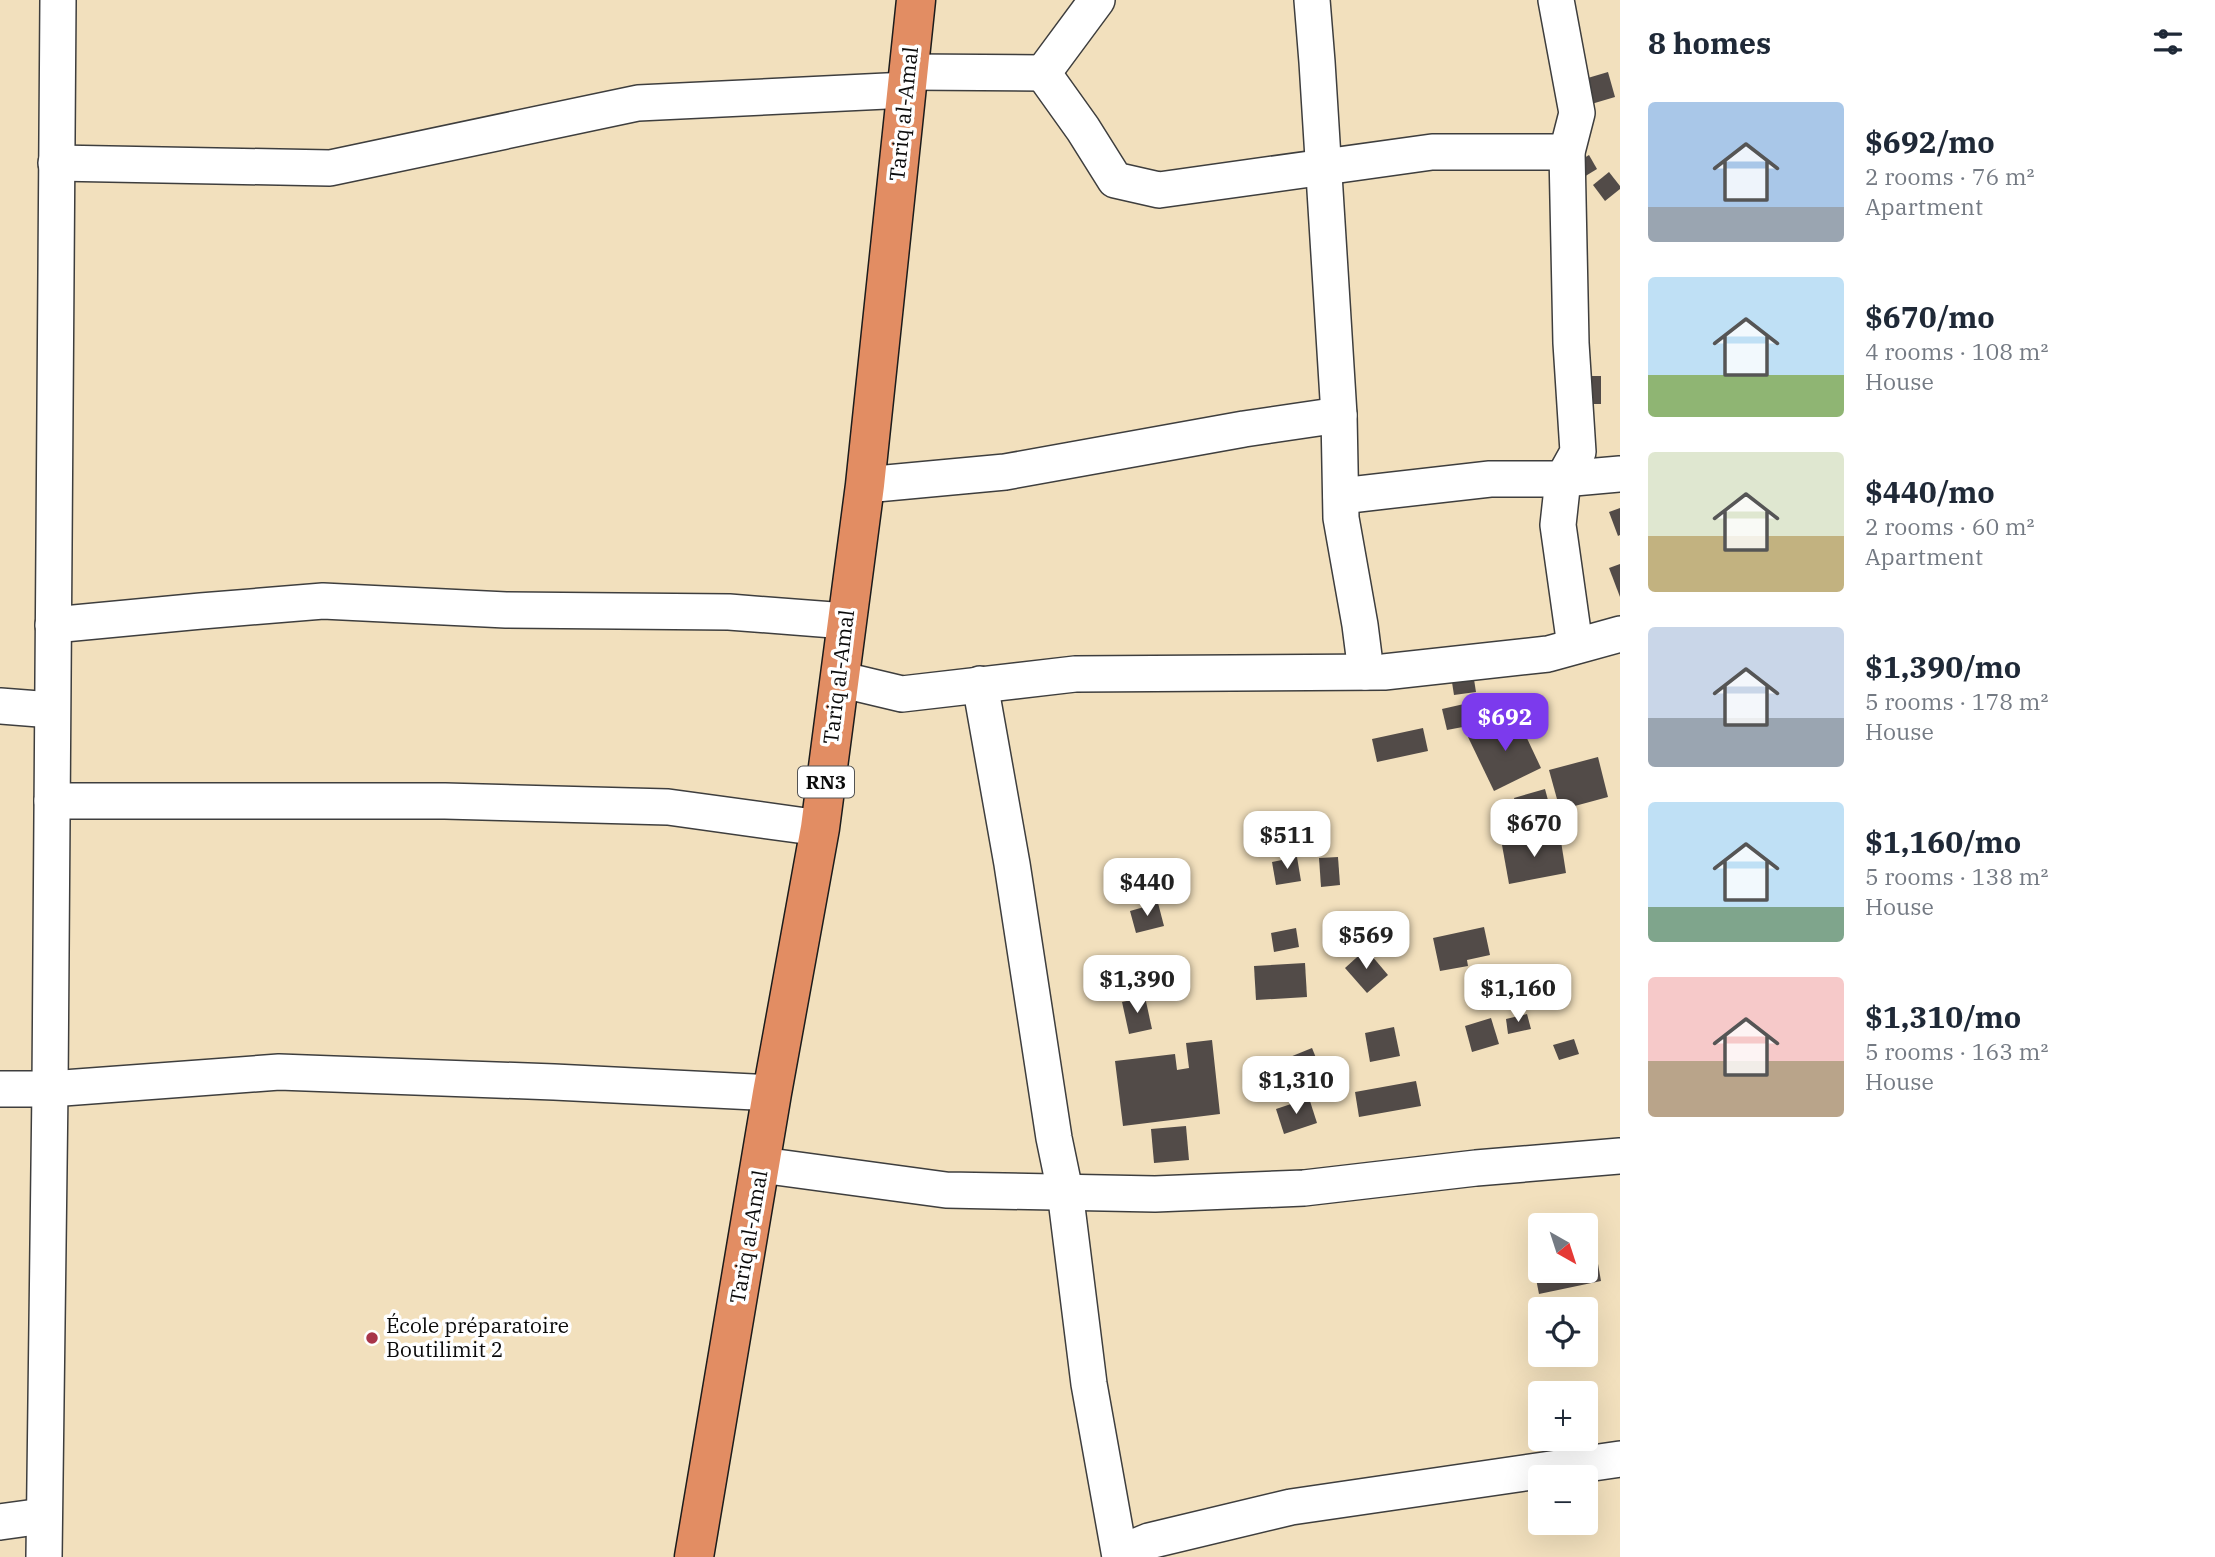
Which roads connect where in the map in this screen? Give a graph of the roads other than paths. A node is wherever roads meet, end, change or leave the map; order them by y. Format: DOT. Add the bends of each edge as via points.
graph roads {
  1 [pos="58,0"];
  2 [pos="916,0"];
  3 [pos="1097,0"];
  4 [pos="1312,0"];
  5 [pos="1556,0"];
  6 [pos="1043,73"];
  7 [pos="908,81"];
  8 [pos="1567,152"];
  9 [pos="56,163"];
  10 [pos="1324,168"];
  11 [pos="1339,415"];
  12 [pos="1620,474"];
  13 [pos="1563,480"];
  14 [pos="865,485"];
  15 [pos="1340,496"];
  16 [pos="846,621"];
  17 [pos="53,625"];
  18 [pos="1620,634"];
  19 [pos="1575,646"];
  20 [pos="1366,672"];
  21 [pos="839,679"];
  22 [pos="980,684"];
  23 [pos="0,706"];
  24 [pos="52,710"];
  25 [pos="52,801"];
  26 [pos="820,828"];
  27 [pos="50,1088"];
  28 [pos="0,1089"];
  29 [pos="772,1093"];
  30 [pos="1620,1156"];
  31 [pos="762,1165"];
  32 [pos="1065,1191"];
  33 [pos="1620,1459"];
  34 [pos="43,1516"];
  35 [pos="0,1522"];
  36 [pos="1120,1555"];
  37 [pos="44,1557"];
  38 [pos="694,1557"];
  1 -- 9 [label="street"];
  2 -- 7 [label="highway, Tariq al-Amal / RN3"];
  3 -- 6 [label="street"];
  4 -- 10 [label="street"];
  5 -- 8 [label="street" via="1577,113"];
  6 -- 7 [label="street"];
  6 -- 10 [label="street" via="1115,180 1159,190"];
  7 -- 9 [label="street" via="638,103 330,168"];
  7 -- 14 [label="highway, Tariq al-Amal / RN3"];
  8 -- 10 [label="street" via="1432,152"];
  8 -- 13 [label="street" via="1578,452"];
  9 -- 17 [label="street"];
  10 -- 11 [label="street"];
  11 -- 14 [label="street" via="1005,472"];
  11 -- 15 [label="street"];
  12 -- 13 [label="street"];
  13 -- 15 [label="street" via="1490,479"];
  13 -- 19 [label="street" via="1558,525"];
  14 -- 16 [label="highway, Tariq al-Amal / RN3"];
  15 -- 20 [label="street"];
  16 -- 17 [label="street" via="729,612 506,610 323,601"];
  16 -- 21 [label="highway, Tariq al-Amal / RN3"];
  17 -- 24 [label="street"];
  18 -- 19 [label="street"];
  19 -- 20 [label="street" via="1548,654"];
  20 -- 22 [label="street" via="1074,674"];
  21 -- 22 [label="street" via="902,694"];
  21 -- 26 [label="highway, Tariq al-Amal / RN3"];
  22 -- 32 [label="street"];
  23 -- 24 [label="street"];
  24 -- 25 [label="street"];
  25 -- 26 [label="street" via="419,801 667,807"];
  25 -- 27 [label="street"];
  26 -- 29 [label="highway, Tariq al-Amal / RN3"];
  27 -- 28 [label="street"];
  27 -- 29 [label="street" via="279,1072"];
  27 -- 34 [label="street"];
  29 -- 31 [label="highway, Tariq al-Amal / RN3"];
  30 -- 32 [label="street" via="1304,1188 1155,1194"];
  31 -- 32 [label="street" via="946,1189"];
  31 -- 38 [label="highway, Tariq al-Amal / RN3"];
  32 -- 36 [label="street" via="1089,1384"];
  33 -- 36 [label="street" via="1291,1507 1149,1541"];
  34 -- 35 [label="street"];
  34 -- 37 [label="street"];
}
